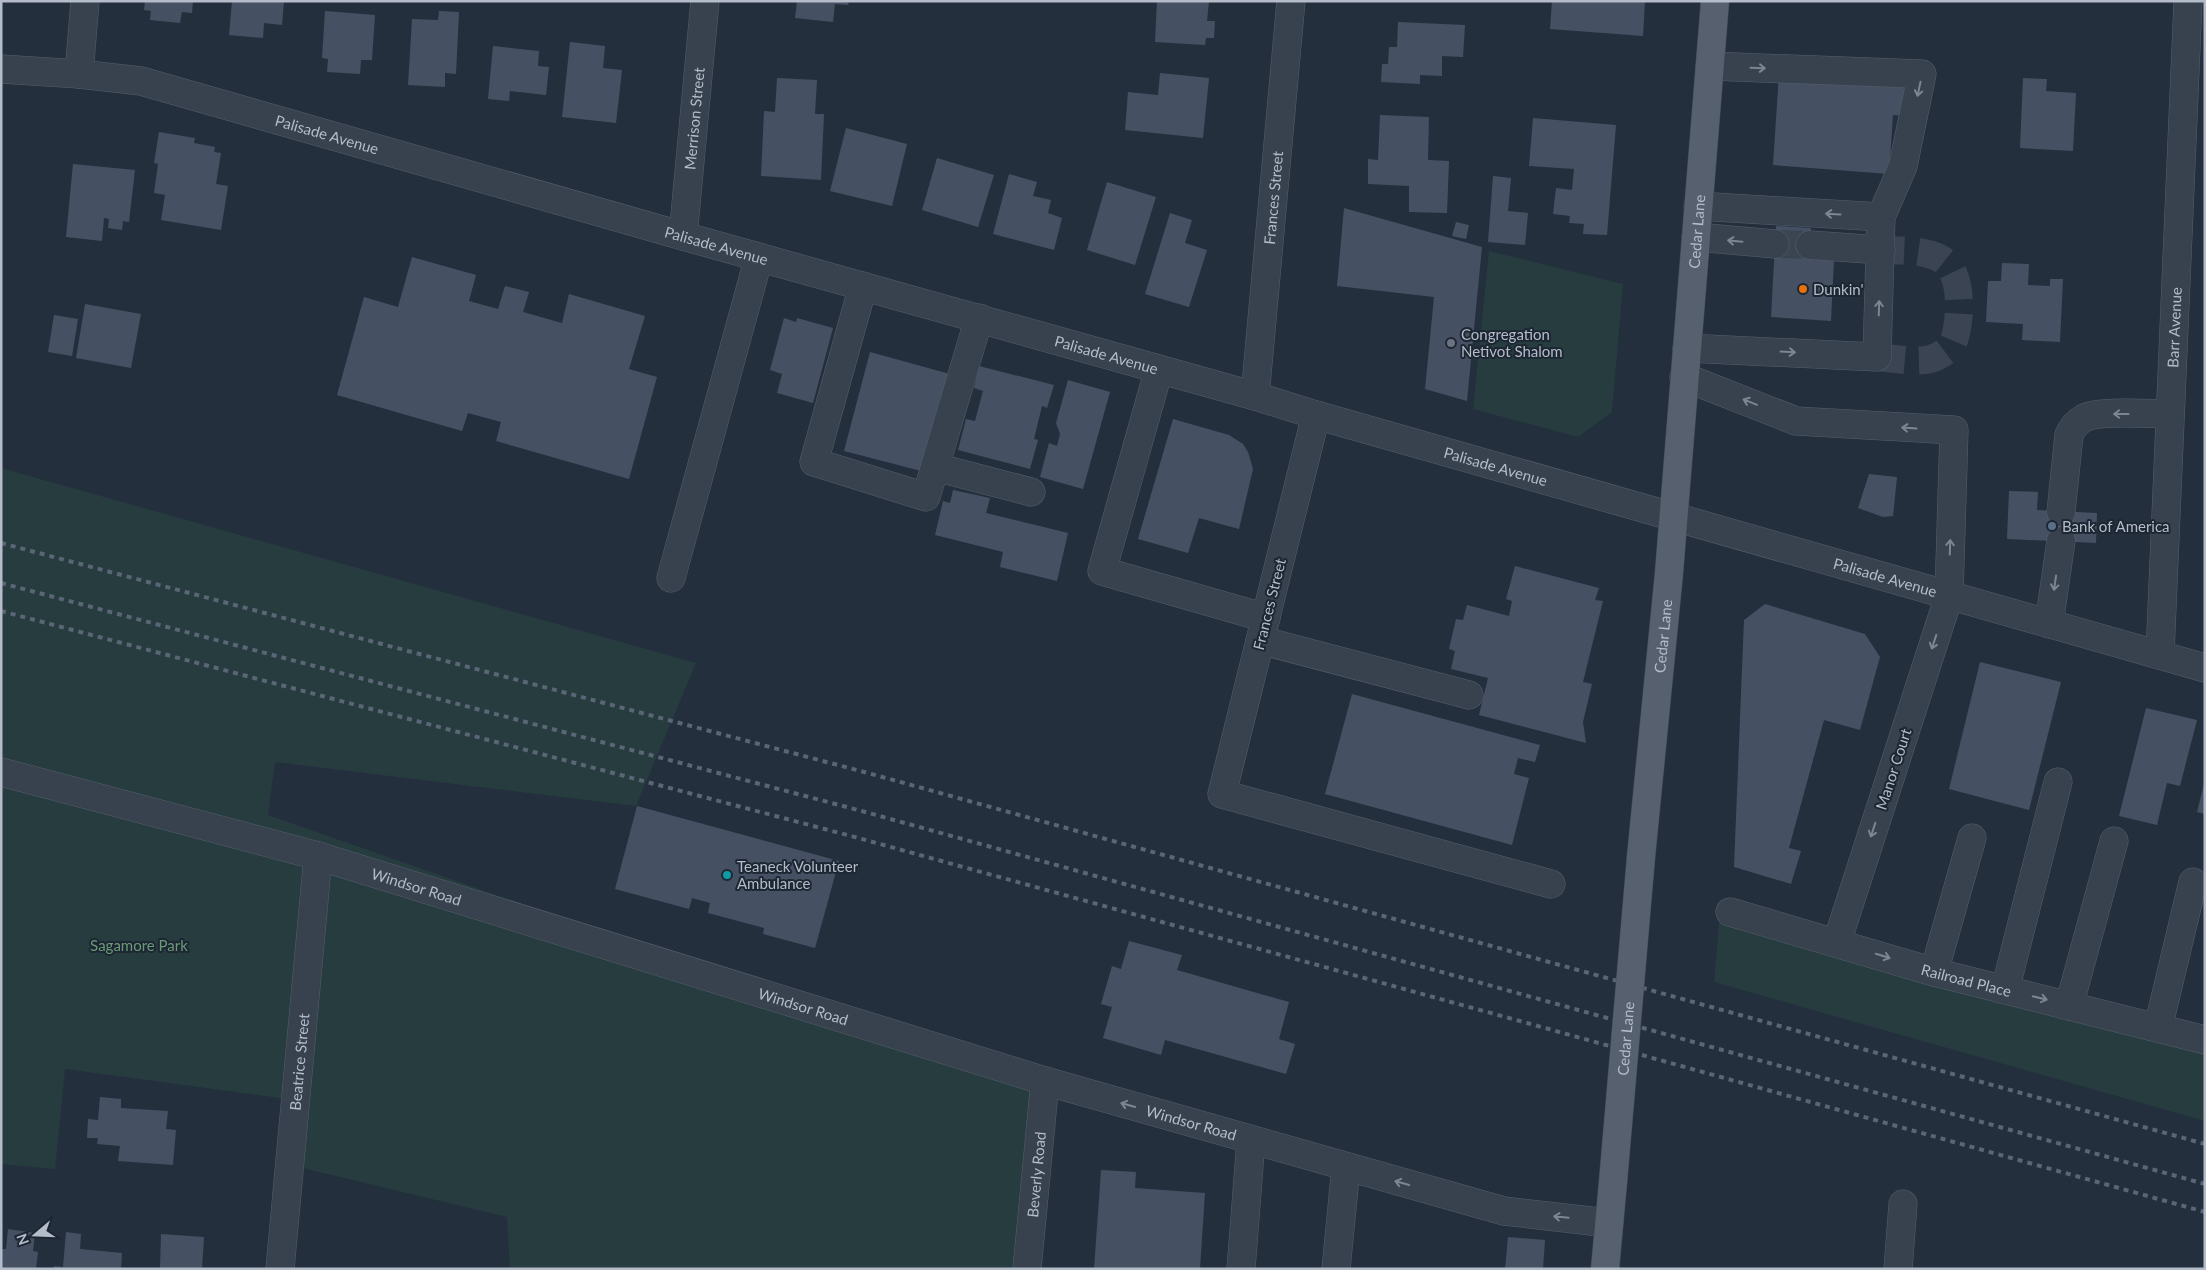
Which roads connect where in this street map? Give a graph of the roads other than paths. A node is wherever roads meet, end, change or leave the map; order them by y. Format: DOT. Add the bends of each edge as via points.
graph roads {
  1 [pos="85,1"];
  2 [pos="705,1"];
  3 [pos="1291,1"];
  4 [pos="1715,1"];
  5 [pos="2188,1"];
  6 [pos="1710,66"];
  7 [pos="1,69"];
  8 [pos="79,74"];
  9 [pos="1698,206"];
  10 [pos="1881,217"];
  11 [pos="683,236"];
  12 [pos="1696,237"];
  13 [pos="1775,244"];
  14 [pos="1810,245"];
  15 [pos="1881,250"];
  16 [pos="759,257"];
  17 [pos="863,286"];
  18 [pos="979,318"];
  19 [pos="1687,348"];
  20 [pos="1159,369"];
  21 [pos="1684,377"];
  22 [pos="1255,396"];
  23 [pos="2170,414"];
  24 [pos="1316,415"];
  25 [pos="935,466"];
  26 [pos="1031,492"];
  27 [pos="2061,512"];
  28 [pos="1673,517"];
  29 [pos="2061,541"];
  30 [pos="671,578"];
  31 [pos="1949,596"];
  32 [pos="2049,624"];
  33 [pos="1263,629"];
  34 [pos="2160,655"];
  35 [pos="2205,668"];
  36 [pos="1469,696"];
  37 [pos="1,772"];
  38 [pos="2058,782"];
  39 [pos="1972,838"];
  40 [pos="2114,841"];
  41 [pos="318,856"];
  42 [pos="2193,882"];
  43 [pos="1550,884"];
  44 [pos="1730,912"];
  45 [pos="1836,942"];
  46 [pos="1934,972"];
  47 [pos="2005,990"];
  48 [pos="2069,1006"];
  49 [pos="2158,1028"];
  50 [pos="2205,1040"];
  51 [pos="1045,1081"];
  52 [pos="1251,1140"];
  53 [pos="1346,1167"];
  54 [pos="1903,1204"];
  55 [pos="1609,1223"];
  56 [pos="280,1269"];
  57 [pos="1028,1269"];
  58 [pos="1241,1269"];
  59 [pos="1336,1269"];
  60 [pos="1605,1269"];
  61 [pos="1898,1269"];
  1 -- 8 [label="street"];
  2 -- 11 [label="street, Merrison Street"];
  3 -- 22 [label="street, Frances Street"];
  4 -- 6 [label="main road, Cedar Lane"];
  5 -- 23 [label="street, Barr Avenue"];
  6 -- 9 [label="main road, Cedar Lane"];
  6 -- 10 [label="street, one-way" via="1922,74 1903,166"];
  7 -- 8 [label="street, Palisade Avenue"];
  8 -- 11 [label="street, Palisade Avenue" via="142,81"];
  10 -- 9 [label="street, one-way"];
  9 -- 12 [label="main road, Cedar Lane"];
  10 -- 15 [label="street"];
  11 -- 16 [label="street, Palisade Avenue"];
  13 -- 12 [label="street, one-way"];
  12 -- 19 [label="main road, Cedar Lane"];
  14 -- 15 [label="street"];
  19 -- 15 [label="street, one-way" via="1877,357"];
  16 -- 17 [label="street, Palisade Avenue"];
  16 -- 30 [label="street"];
  17 -- 18 [label="street, Palisade Avenue"];
  17 -- 25 [label="street" via="814,462 926,497"];
  18 -- 20 [label="street, Palisade Avenue"];
  18 -- 25 [label="street"];
  19 -- 21 [label="main road, Cedar Lane"];
  20 -- 22 [label="street, Palisade Avenue"];
  20 -- 33 [label="street" via="1102,571"];
  21 -- 28 [label="main road, Cedar Lane"];
  31 -- 21 [label="street, Manor Court, one-way" via="1954,430 1796,421"];
  22 -- 24 [label="street, Palisade Avenue"];
  23 -- 27 [label="street, one-way" via="2099,414 2084,417 2073,426 2069,435"];
  23 -- 34 [label="street, Barr Avenue"];
  24 -- 28 [label="street, Palisade Avenue"];
  24 -- 33 [label="street, Frances Street"];
  25 -- 26 [label="street"];
  28 -- 31 [label="street, Palisade Avenue"];
  28 -- 55 [label="main road, Cedar Lane, bridge"];
  29 -- 32 [label="street, one-way"];
  31 -- 32 [label="street, Palisade Avenue"];
  31 -- 45 [label="street, Manor Court, one-way"];
  32 -- 34 [label="street, Palisade Avenue"];
  33 -- 36 [label="street"];
  33 -- 43 [label="street, Frances Street" via="1222,794"];
  34 -- 35 [label="street, Palisade Avenue"];
  37 -- 41 [label="street, Windsor Road"];
  38 -- 47 [label="street"];
  39 -- 46 [label="street"];
  40 -- 48 [label="street"];
  41 -- 51 [label="street, Windsor Road"];
  41 -- 56 [label="street, Beatrice Street"];
  42 -- 49 [label="street"];
  44 -- 45 [label="street, Railroad Place"];
  45 -- 46 [label="street, Railroad Place, one-way"];
  46 -- 47 [label="street, Railroad Place"];
  47 -- 48 [label="street, Railroad Place, one-way"];
  48 -- 49 [label="street, Railroad Place"];
  49 -- 50 [label="street, Railroad Place"];
  52 -- 51 [label="street, Windsor Road, one-way"];
  51 -- 57 [label="street, Beverly Road"];
  52 -- 53 [label="street, Windsor Road"];
  52 -- 58 [label="street"];
  55 -- 53 [label="street, Windsor Road, one-way" via="1504,1211"];
  53 -- 59 [label="street"];
  54 -- 61 [label="street"];
  55 -- 60 [label="main road, Cedar Lane"];
}
